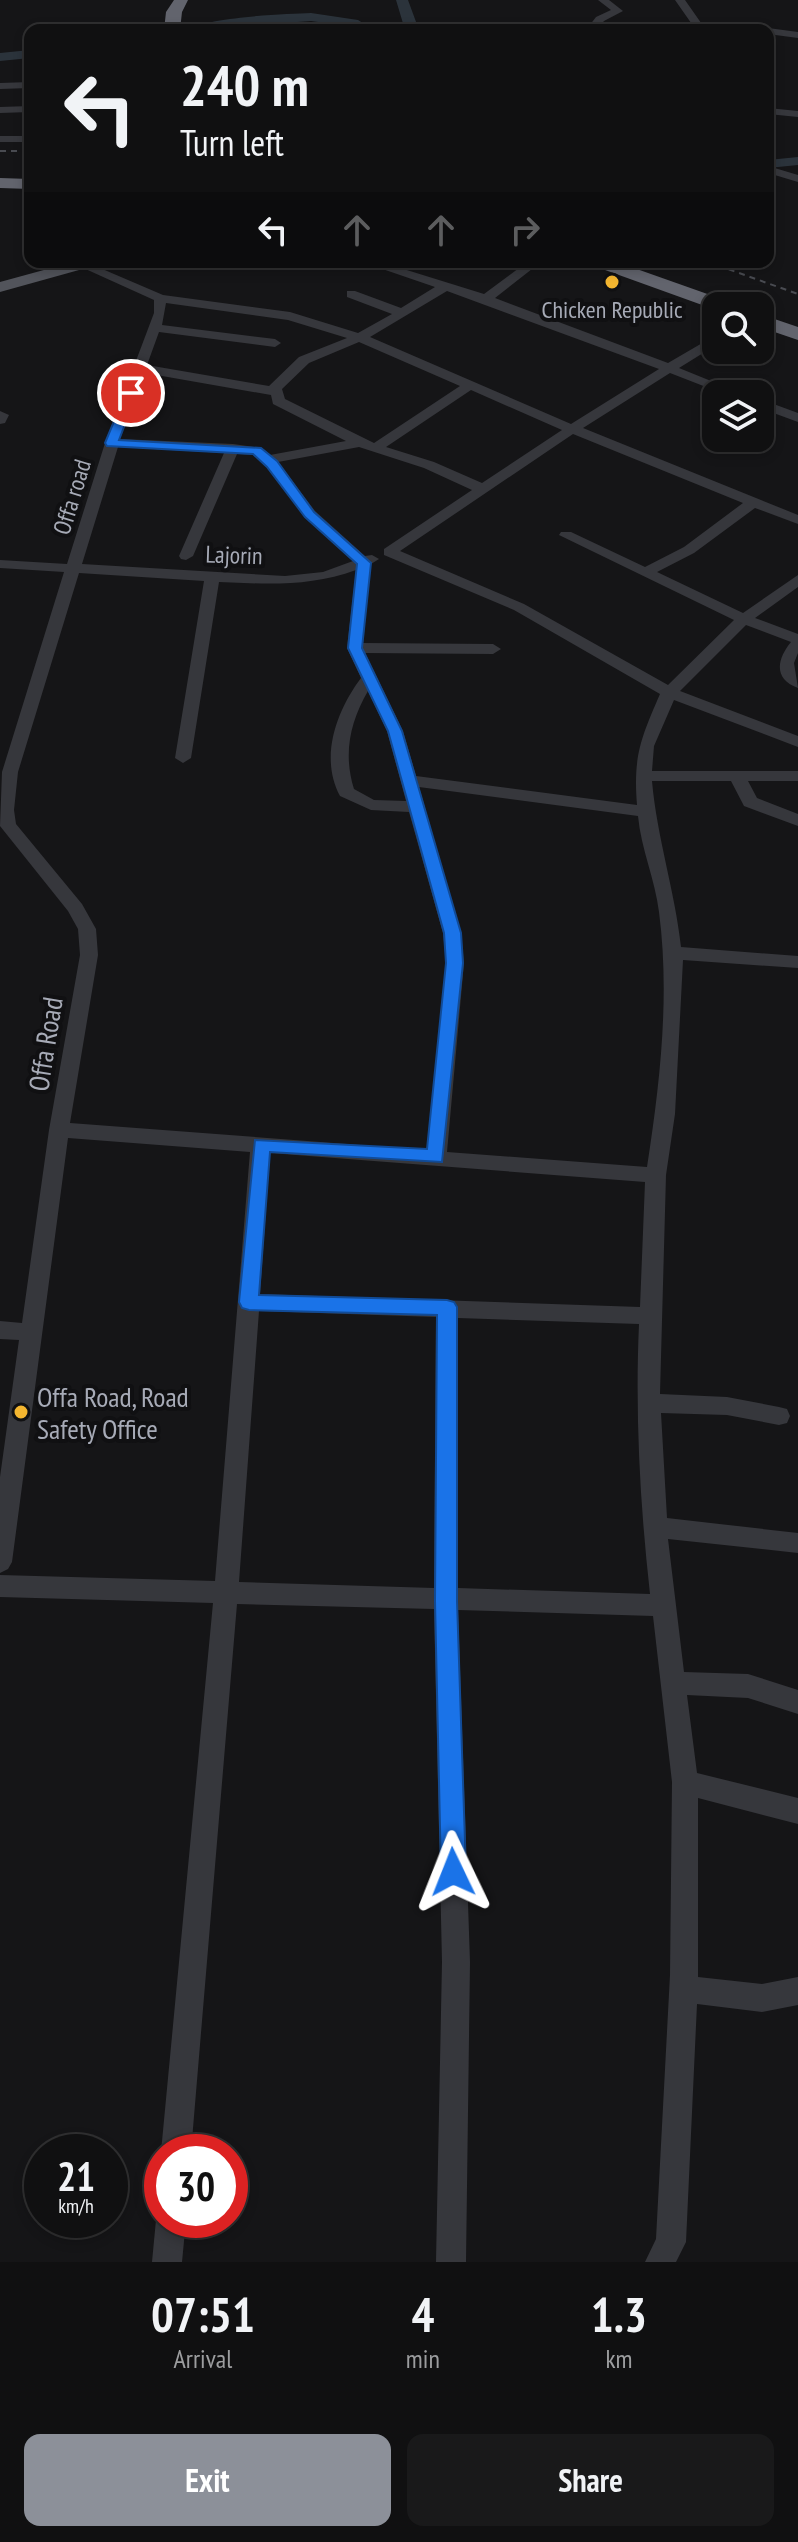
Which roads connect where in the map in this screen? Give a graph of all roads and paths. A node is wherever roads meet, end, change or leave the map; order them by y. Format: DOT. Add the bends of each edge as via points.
graph roads {
  1 [pos="181,0"];
  2 [pos="603,0"];
  3 [pos="680,0"];
  4 [pos="167,15"];
  5 [pos="596,24"];
  6 [pos="697,24"];
  7 [pos="774,32"];
  8 [pos="798,35"];
  9 [pos="24,85"];
  10 [pos="0,86"];
  11 [pos="24,109"];
  12 [pos="0,110"];
  13 [pos="774,112"];
  14 [pos="798,114"];
  15 [pos="0,139"];
  16 [pos="24,139"];
  17 [pos="774,171"];
  18 [pos="798,179"];
  19 [pos="0,180"];
  20 [pos="24,181"];
  21 [pos="61,268"];
  22 [pos="91,268"];
  23 [pos="388,268"];
  24 [pos="527,268"];
  25 [pos="617,268"];
  26 [pos="636,268"];
  27 [pos="0,284"];
  28 [pos="446,286"];
  29 [pos="702,292"];
  30 [pos="351,294"];
  31 [pos="160,298"];
  32 [pos="702,298"];
  33 [pos="486,299"];
  34 [pos="402,313"];
  35 [pos="774,321"];
  36 [pos="774,323"];
  37 [pos="156,328"];
  38 [pos="798,328"];
  39 [pos="798,334"];
  40 [pos="358,337"];
  41 [pos="275,343"];
  42 [pos="702,348"];
  43 [pos="141,368"];
  44 [pos="668,369"];
  45 [pos="702,382"];
  46 [pos="470,385"];
  47 [pos="272,391"];
  48 [pos="774,409"];
  49 [pos="798,418"];
  50 [pos="572,429"];
  51 [pos="112,443"];
  52 [pos="360,443"];
  53 [pos="377,447"];
  54 [pos="233,448"];
  55 [pos="268,460"];
  56 [pos="483,489"];
  57 [pos="754,502"];
  58 [pos="798,520"];
  59 [pos="566,535"];
  60 [pos="389,552"];
  61 [pos="186,556"];
  62 [pos="364,563"];
  63 [pos="0,564"];
  64 [pos="72,570"];
  65 [pos="645,573"];
  66 [pos="212,579"];
  67 [pos="798,580"];
  68 [pos="744,619"];
  69 [pos="798,641"];
  70 [pos="355,648"];
  71 [pos="493,649"];
  72 [pos="369,678"];
  73 [pos="798,683"];
  74 [pos="669,692"];
  75 [pos="798,742"];
  76 [pos="183,758"];
  77 [pos="5,772"];
  78 [pos="736,775"];
  79 [pos="643,776"];
  80 [pos="798,776"];
  81 [pos="409,780"];
  82 [pos="415,807"];
  83 [pos="646,812"];
  84 [pos="798,820"];
  85 [pos="673,953"];
  86 [pos="798,962"];
  87 [pos="59,1130"];
  88 [pos="261,1145"];
  89 [pos="436,1157"];
  90 [pos="656,1175"];
  91 [pos="249,1302"];
  92 [pos="447,1307"];
  93 [pos="649,1316"];
  94 [pos="0,1330"];
  95 [pos="33,1332"];
  96 [pos="650,1403"];
  97 [pos="779,1416"];
  98 [pos="5,1489"];
  99 [pos="656,1527"];
  100 [pos="798,1543"];
  101 [pos="0,1562"];
  102 [pos="0,1586"];
  103 [pos="226,1594"];
  104 [pos="446,1601"];
  105 [pos="664,1605"];
  106 [pos="672,1683"];
  107 [pos="798,1702"];
  108 [pos="685,1782"];
  109 [pos="798,1811"];
  110 [pos="683,1989"];
  111 [pos="798,1991"];
  112 [pos="178,2134"];
  113 [pos="169,2238"];
  114 [pos="167,2262"];
  115 [pos="451,2262"];
  116 [pos="660,2262"];
  1 -- 4 [label="highway"];
  2 -- 5 [label="street" via="618,11"];
  3 -- 6 [label="street"];
  7 -- 8 [label="street"];
  9 -- 10 [label="street"];
  11 -- 12 [label="street"];
  13 -- 14 [label="street"];
  15 -- 16 [label="street"];
  17 -- 18 [label="street"];
  19 -- 20 [label="highway"];
  21 -- 27 [label="main road"];
  22 -- 31 [label="street"];
  23 -- 28 [label="street"];
  24 -- 33 [label="street"];
  25 -- 32 [label="highway"];
  26 -- 29 [label="highway"];
  28 -- 33 [label="street"];
  28 -- 34 [label="street"];
  30 -- 34 [label="street"];
  31 -- 37 [label="street, Offa road"];
  31 -- 40 [label="street" via="290,316"];
  33 -- 44 [label="street"];
  34 -- 40 [label="street"];
  35 -- 38 [label="highway"];
  36 -- 39 [label="highway"];
  37 -- 41 [label="street"];
  37 -- 43 [label="street, Offa road"];
  40 -- 46 [label="street"];
  40 -- 47 [label="street" via="304,360"];
  42 -- 44 [label="street, Lajorin"];
  43 -- 47 [label="street"];
  43 -- 51 [label="street, Offa road"];
  44 -- 45 [label="street"];
  44 -- 50 [label="street, Lajorin"];
  46 -- 50 [label="street"];
  46 -- 53 [label="street"];
  47 -- 52 [label="street" via="278,401"];
  48 -- 49 [label="street"];
  50 -- 56 [label="street, Lajorin"];
  50 -- 57 [label="street"];
  51 -- 54 [label="street"];
  51 -- 64 [label="street, Offa road"];
  52 -- 53 [label="street"];
  52 -- 55 [label="street"];
  53 -- 56 [label="street"];
  54 -- 55 [label="street" via="257,451"];
  54 -- 61 [label="street"];
  55 -- 62 [label="street" via="310,514"];
  56 -- 60 [label="street, Lajorin"];
  57 -- 58 [label="street"];
  57 -- 65 [label="street" via="689,550"];
  59 -- 65 [label="street"];
  60 -- 62 [label="street, Lajorin"];
  60 -- 74 [label="street" via="519,607"];
  62 -- 66 [label="street, Lajorin" via="302,580"];
  62 -- 70 [label="street"];
  63 -- 64 [label="street, Lajorin"];
  64 -- 66 [label="street, Lajorin"];
  64 -- 77 [label="street, Offa Road"];
  65 -- 68 [label="street"];
  66 -- 76 [label="street"];
  67 -- 68 [label="street"];
  68 -- 69 [label="street"];
  68 -- 74 [label="street"];
  69 -- 73 [label="street" via="785,663"];
  70 -- 71 [label="street"];
  70 -- 72 [label="street"];
  72 -- 81 [label="street" via="385,706"];
  72 -- 82 [label="street" via="348,712 338,752 342,782 346,792 371,805"];
  74 -- 75 [label="street"];
  74 -- 79 [label="street" via="646,746"];
  77 -- 87 [label="street, Offa Road" via="8,825 87,929 89,955"];
  78 -- 79 [label="street"];
  78 -- 80 [label="street"];
  78 -- 84 [label="street" via="750,802"];
  79 -- 83 [label="street"];
  81 -- 82 [label="street"];
  81 -- 83 [label="street"];
  82 -- 89 [label="street" via="452,933 455,963"];
  83 -- 85 [label="street"];
  85 -- 86 [label="street"];
  85 -- 90 [label="street" via="665,1114"];
  87 -- 88 [label="street"];
  87 -- 95 [label="street, Offa Road"];
  88 -- 89 [label="street"];
  88 -- 91 [label="street"];
  89 -- 90 [label="street"];
  90 -- 93 [label="street"];
  91 -- 92 [label="street"];
  91 -- 103 [label="street"];
  92 -- 93 [label="street"];
  92 -- 104 [label="street"];
  93 -- 96 [label="street"];
  94 -- 95 [label="street"];
  95 -- 98 [label="street, Offa Road"];
  96 -- 97 [label="street" via="727,1406"];
  96 -- 99 [label="street"];
  98 -- 101 [label="street, Offa Road"];
  99 -- 100 [label="street"];
  99 -- 105 [label="street"];
  102 -- 103 [label="street"];
  103 -- 104 [label="street"];
  103 -- 112 [label="street"];
  104 -- 105 [label="street"];
  104 -- 115 [label="street" via="456,1962"];
  105 -- 106 [label="street"];
  106 -- 107 [label="street" via="748,1686"];
  106 -- 108 [label="street"];
  108 -- 109 [label="street"];
  108 -- 110 [label="street"];
  110 -- 111 [label="street" via="762,1998"];
  110 -- 116 [label="street" via="671,2242"];
  113 -- 114 [label="street"];
}
